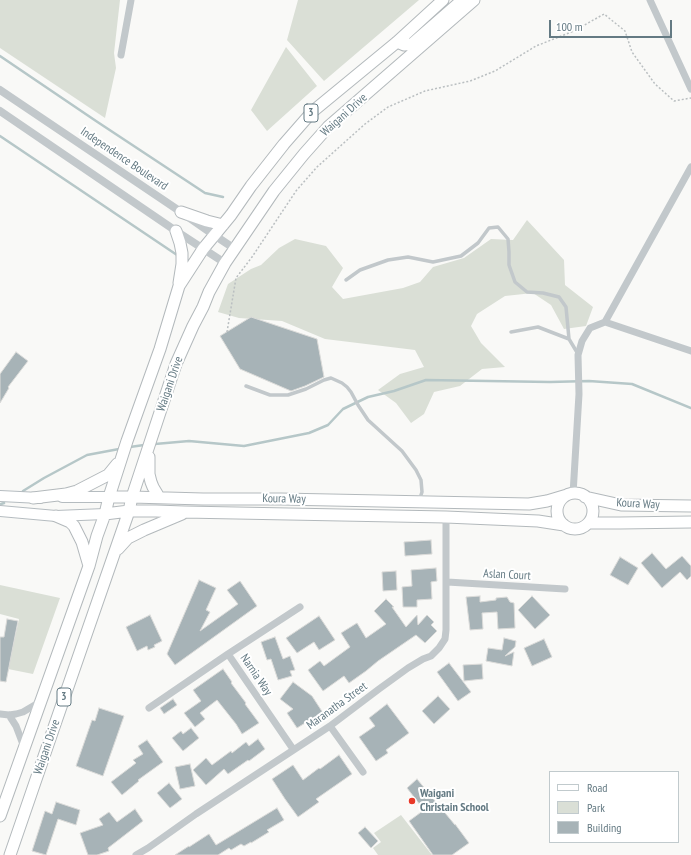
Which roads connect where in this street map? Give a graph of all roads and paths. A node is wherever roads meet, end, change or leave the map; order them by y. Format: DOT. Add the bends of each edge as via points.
graph roads {
  1 [pos="131,0"];
  2 [pos="442,0"];
  3 [pos="474,0"];
  4 [pos="650,0"];
  5 [pos="397,42"];
  6 [pos="121,55"];
  7 [pos="691,89"];
  8 [pos="0,90"];
  9 [pos="691,98"];
  10 [pos="0,111"];
  11 [pos="691,167"];
  12 [pos="181,212"];
  13 [pos="223,225"];
  14 [pos="176,231"];
  15 [pos="214,236"];
  16 [pos="236,248"];
  17 [pos="204,249"];
  18 [pos="225,263"];
  19 [pos="346,280"];
  20 [pos="179,286"];
  21 [pos="605,322"];
  22 [pos="227,332"];
  23 [pos="511,332"];
  24 [pos="568,339"];
  25 [pos="691,351"];
  26 [pos="578,354"];
  27 [pos="246,386"];
  28 [pos="127,441"];
  29 [pos="148,450"];
  30 [pos="570,494"];
  31 [pos="0,496"];
  32 [pos="585,496"];
  33 [pos="109,497"];
  34 [pos="132,497"];
  35 [pos="33,498"];
  36 [pos="159,498"];
  37 [pos="419,502"];
  38 [pos="691,506"];
  39 [pos="0,511"];
  40 [pos="129,511"];
  41 [pos="184,512"];
  42 [pos="105,514"];
  43 [pos="56,516"];
  44 [pos="446,517"];
  45 [pos="691,522"];
  46 [pos="589,523"];
  47 [pos="564,525"];
  48 [pos="112,557"];
  49 [pos="89,566"];
  50 [pos="447,582"];
  51 [pos="566,589"];
  52 [pos="300,607"];
  53 [pos="228,654"];
  54 [pos="40,702"];
  55 [pos="149,708"];
  56 [pos="0,714"];
  57 [pos="9,715"];
  58 [pos="330,726"];
  59 [pos="24,748"];
  60 [pos="293,749"];
  61 [pos="363,772"];
  62 [pos="0,816"];
  63 [pos="10,855"];
  64 [pos="136,855"];
  1 -- 6 [label="street"];
  2 -- 5 [label="highway, Waigani Drive / 3"];
  3 -- 5 [label="highway" via="460,2 412,44 404,45"];
  3 -- 16 [label="highway, Waigani Drive / 3" via="328,127 274,191"];
  4 -- 7 [label="street"];
  5 -- 13 [label="highway, Waigani Drive / 3" via="312,112 284,144"];
  8 -- 12 [label="street, Independence Boulevard"];
  9 -- 22 [label="path" via="674,101 655,84 632,52 626,31 604,14 574,31 536,46 495,71 470,82 425,91 388,107 316,167 296,191 236,278"];
  10 -- 14 [label="street"];
  11 -- 21 [label="street"];
  12 -- 13 [label="highway"];
  12 -- 15 [label="street, Independence Boulevard"];
  13 -- 15 [label="highway, Waigani Drive / 3"];
  14 -- 17 [label="street"];
  14 -- 20 [label="highway" via="182,253"];
  15 -- 16 [label="street, Independence Boulevard"];
  15 -- 17 [label="highway, Waigani Drive / 3"];
  16 -- 18 [label="highway, Waigani Drive / 3"];
  17 -- 18 [label="street"];
  17 -- 20 [label="highway, Waigani Drive / 3"];
  18 -- 29 [label="highway, Waigani Drive / 3" via="180,355"];
  19 -- 24 [label="lane" via="360,270 388,260 408,257 433,262 461,256 478,243 489,228 498,227 508,239 508,265 515,282 527,292 559,297 566,307"];
  20 -- 28 [label="highway, Waigani Drive / 3" via="160,349"];
  21 -- 25 [label="street"];
  21 -- 26 [label="street" via="590,328"];
  23 -- 24 [label="lane" via="538,327"];
  24 -- 26 [label="lane"];
  26 -- 30 [label="street" via="579,394"];
  27 -- 37 [label="lane" via="270,395 288,395 331,378 342,383 351,392 368,420 410,460 421,480 422,492"];
  28 -- 33 [label="highway, Waigani Drive / 3"];
  28 -- 35 [label="highway" via="116,466 102,479 77,491"];
  29 -- 34 [label="highway, Waigani Drive / 3"];
  29 -- 36 [label="highway" via="149,474"];
  30 -- 32 [label="highway"];
  30 -- 37 [label="highway, Koura Way" via="529,504"];
  30 -- 47 [label="highway" via="562,499 557,509 557,516"];
  31 -- 35 [label="main road, Koura Way"];
  32 -- 38 [label="highway, Koura Way" via="621,505"];
  32 -- 46 [label="highway" via="593,512"];
  33 -- 34 [label="highway, Koura Way"];
  33 -- 35 [label="main road, Koura Way"];
  33 -- 42 [label="highway, Waigani Drive / 3"];
  34 -- 36 [label="highway, Koura Way"];
  34 -- 40 [label="highway, Waigani Drive / 3"];
  36 -- 37 [label="highway, Koura Way"];
  39 -- 43 [label="main road, Koura Way"];
  40 -- 41 [label="highway, Koura Way"];
  40 -- 42 [label="highway, Koura Way"];
  40 -- 48 [label="highway, Waigani Drive / 3"];
  41 -- 44 [label="highway, Koura Way"];
  41 -- 48 [label="highway" via="128,538"];
  42 -- 43 [label="main road, Koura Way"];
  42 -- 49 [label="highway, Waigani Drive / 3"];
  43 -- 49 [label="highway" via="74,526"];
  44 -- 47 [label="highway, Koura Way" via="538,521"];
  44 -- 50 [label="street, Maranatha Street"];
  45 -- 46 [label="highway, Koura Way"];
  46 -- 47 [label="highway" via="580,529"];
  48 -- 63 [label="highway, Waigani Drive / 3"];
  49 -- 54 [label="highway, Waigani Drive / 3"];
  50 -- 51 [label="street, Aslan Court"];
  50 -- 58 [label="street, Maranatha Street" via="445,639 439,648"];
  52 -- 53 [label="street"];
  53 -- 55 [label="street, Narnia Way"];
  53 -- 60 [label="street, Narnia Way"];
  54 -- 57 [label="street" via="23,712"];
  54 -- 59 [label="highway, Waigani Drive / 3"];
  56 -- 57 [label="street"];
  57 -- 59 [label="street"];
  58 -- 60 [label="street, Maranatha Street"];
  58 -- 61 [label="street"];
  59 -- 62 [label="highway, Waigani Drive / 3"];
  60 -- 64 [label="street, Maranatha Street"];
}
